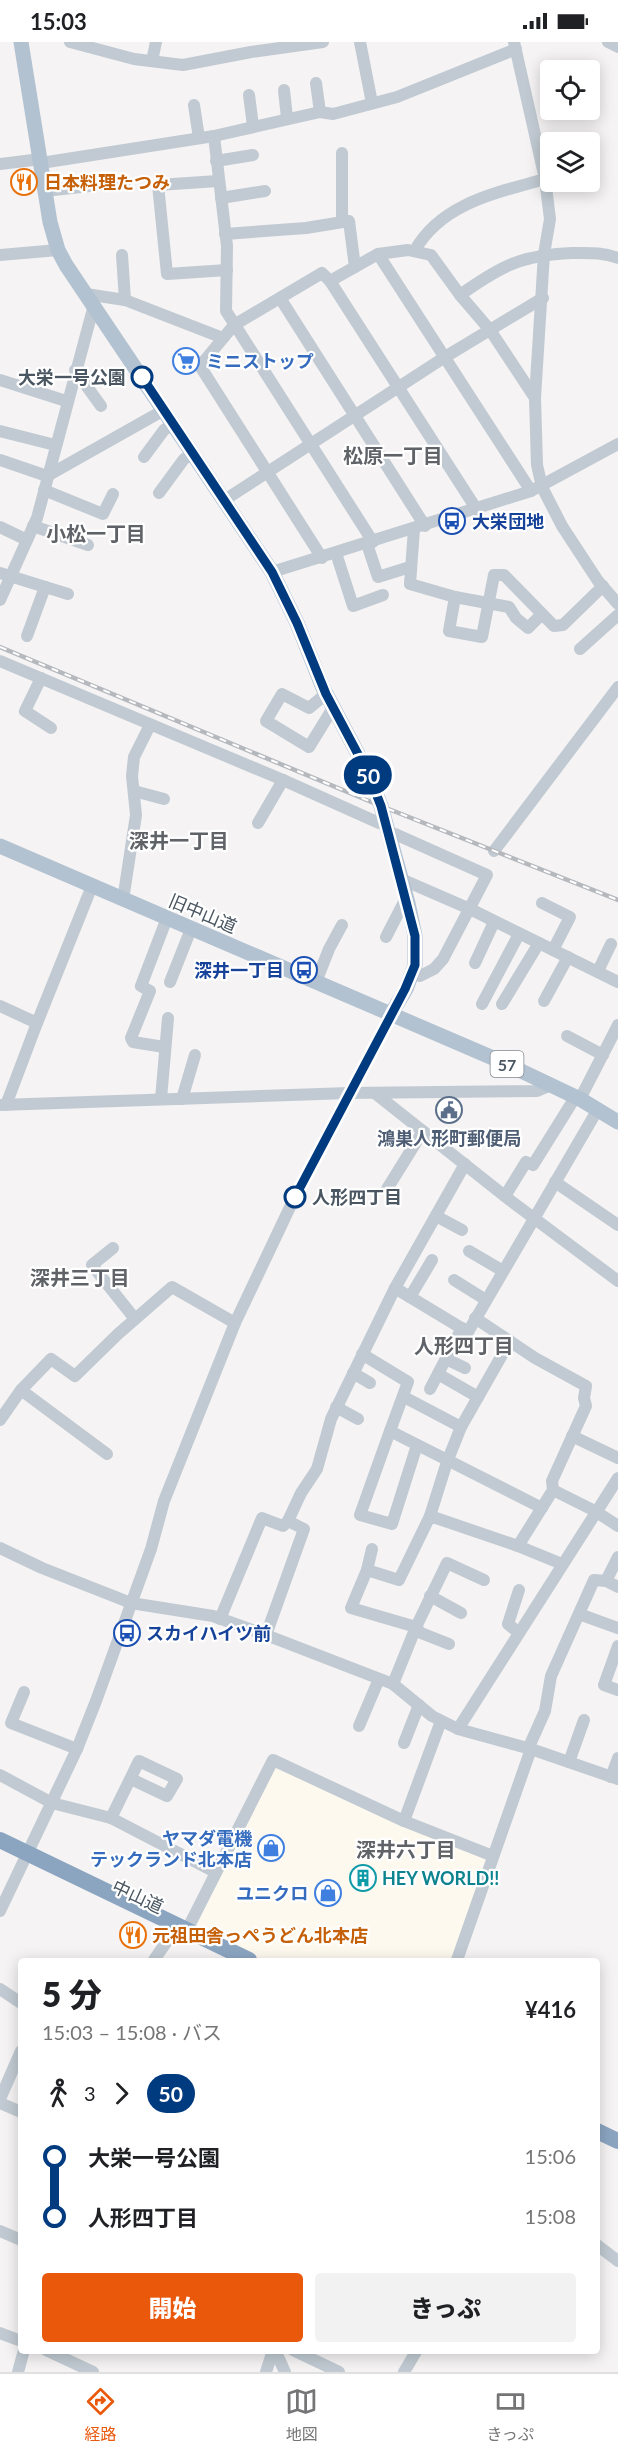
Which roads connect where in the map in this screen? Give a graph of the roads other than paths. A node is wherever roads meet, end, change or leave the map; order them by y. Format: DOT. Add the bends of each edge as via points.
graph roads {
  1 [pos="21,42"];
  2 [pos="70,42"];
  3 [pos="156,42"];
  4 [pos="323,42"];
  5 [pos="360,42"];
  6 [pos="608,42"];
  7 [pos="278,45"];
  8 [pos="515,45"];
  9 [pos="618,47"];
  10 [pos="152,61"];
  11 [pos="316,83"];
  12 [pos="284,90"];
  13 [pos="249,95"];
  14 [pos="372,104"];
  15 [pos="194,105"];
  16 [pos="320,112"];
  17 [pos="287,118"];
  18 [pos="253,126"];
  19 [pos="214,136"];
  20 [pos="199,138"];
  21 [pos="342,153"];
  22 [pos="253,155"];
  23 [pos="540,157"];
  24 [pos="41,161"];
  25 [pos="216,161"];
  26 [pos="0,164"];
  27 [pos="540,180"];
  28 [pos="218,181"];
  29 [pos="124,182"];
  30 [pos="45,191"];
  31 [pos="265,191"];
  32 [pos="547,192"];
  33 [pos="221,198"];
  34 [pos="342,222"];
  35 [pos="225,234"];
  36 [pos="58,250"];
  37 [pos="415,250"];
  38 [pos="378,254"];
  39 [pos="544,254"];
  40 [pos="0,255"];
  41 [pos="122,255"];
  42 [pos="618,258"];
  43 [pos="356,267"];
  44 [pos="226,270"];
  45 [pos="330,281"];
  46 [pos="460,295"];
  47 [pos="280,298"];
  48 [pos="543,298"];
  49 [pos="90,299"];
  50 [pos="125,300"];
  51 [pos="234,326"];
  52 [pos="490,330"];
  53 [pos="223,338"];
  54 [pos="445,357"];
  55 [pos="75,370"];
  56 [pos="0,380"];
  57 [pos="399,387"];
  58 [pos="535,398"];
  59 [pos="66,401"];
  60 [pos="101,406"];
  61 [pos="164,410"];
  62 [pos="355,415"];
  63 [pos="173,424"];
  64 [pos="0,431"];
  65 [pos="310,444"];
  66 [pos="618,444"];
  67 [pos="55,445"];
  68 [pos="192,454"];
  69 [pos="144,457"];
  70 [pos="0,460"];
  71 [pos="267,472"];
  72 [pos="47,476"];
  73 [pos="537,489"];
  74 [pos="44,490"];
  75 [pos="159,493"];
  76 [pos="113,494"];
  77 [pos="223,501"];
  78 [pos="477,510"];
  79 [pos="33,526"];
  80 [pos="0,527"];
  81 [pos="420,527"];
  82 [pos="27,540"];
  83 [pos="370,543"];
  84 [pos="88,545"];
  85 [pos="336,553"];
  86 [pos="322,558"];
  87 [pos="410,567"];
  88 [pos="272,572"];
  89 [pos="5,575"];
  90 [pos="603,586"];
  91 [pos="45,587"];
  92 [pos="68,594"];
  93 [pos="383,595"];
  94 [pos="455,597"];
  95 [pos="0,600"];
  96 [pos="488,604"];
  97 [pos="618,604"];
  98 [pos="542,614"];
  99 [pos="618,615"];
  100 [pos="27,636"];
  101 [pos="580,649"];
  102 [pos="0,661"];
  103 [pos="41,678"];
  104 [pos="618,687"];
  105 [pos="330,701"];
  106 [pos="150,725"];
  107 [pos="51,728"];
  108 [pos="283,780"];
  109 [pos="134,791"];
  110 [pos="164,799"];
  111 [pos="258,823"];
  112 [pos="387,829"];
  113 [pos="0,846"];
  114 [pos="495,851"];
  115 [pos="401,879"];
  116 [pos="92,886"];
  117 [pos="123,900"];
  118 [pos="408,903"];
  119 [pos="542,903"];
  120 [pos="470,909"];
  121 [pos="167,918"];
  122 [pos="494,922"];
  123 [pos="342,925"];
  124 [pos="191,929"];
  125 [pos="519,934"];
  126 [pos="386,937"];
  127 [pos="539,943"];
  128 [pos="612,944"];
  129 [pos="553,950"];
  130 [pos="568,957"];
  131 [pos="475,963"];
  132 [pos="598,971"];
  133 [pos="413,973"];
  134 [pos="170,982"];
  135 [pos="316,982"];
  136 [pos="618,982"];
  137 [pos="544,1001"];
  138 [pos="482,1004"];
  139 [pos="502,1004"];
  140 [pos="0,1006"];
  141 [pos="391,1014"];
  142 [pos="168,1018"];
  143 [pos="37,1023"];
  144 [pos="618,1025"];
  145 [pos="567,1036"];
  146 [pos="164,1047"];
  147 [pos="195,1055"];
  148 [pos="603,1055"];
  149 [pos="551,1085"];
  150 [pos="349,1093"];
  151 [pos="376,1094"];
  152 [pos="578,1097"];
  153 [pos="182,1099"];
  154 [pos="161,1100"];
  155 [pos="3,1105"];
  156 [pos="598,1108"];
  157 [pos="617,1118"];
  158 [pos="423,1131"];
  159 [pos="465,1164"];
  160 [pos="555,1182"];
  161 [pos="387,1190"];
  162 [pos="505,1196"];
  163 [pos="436,1216"];
  164 [pos="534,1218"];
  165 [pos="618,1225"];
  166 [pos="462,1230"];
  167 [pos="113,1248"];
  168 [pos="469,1251"];
  169 [pos="432,1260"];
  170 [pos="503,1271"];
  171 [pos="454,1281"];
  172 [pos="618,1281"];
  173 [pos="395,1288"];
  174 [pos="410,1297"];
  175 [pos="486,1300"];
  176 [pos="475,1318"];
  177 [pos="135,1319"];
  178 [pos="235,1323"];
  179 [pos="462,1328"];
  180 [pos="510,1341"];
  181 [pos="362,1354"];
  182 [pos="446,1359"];
  183 [pos="465,1368"];
  184 [pos="353,1373"];
  185 [pos="438,1374"];
  186 [pos="370,1383"];
  187 [pos="430,1389"];
  188 [pos="21,1390"];
  189 [pos="404,1397"];
  190 [pos="478,1397"];
  191 [pos="336,1407"];
  192 [pos="358,1419"];
  193 [pos="0,1420"];
  194 [pos="461,1427"];
  195 [pos="390,1431"];
  196 [pos="572,1436"];
  197 [pos="417,1445"];
  198 [pos="107,1454"];
  199 [pos="618,1458"];
  200 [pos="447,1462"];
  201 [pos="618,1479"];
  202 [pos="554,1490"];
  203 [pos="614,1494"];
  204 [pos="542,1508"];
  205 [pos="596,1511"];
  206 [pos="430,1516"];
  207 [pos="288,1521"];
  208 [pos="618,1526"];
  209 [pos="518,1546"];
  210 [pos="0,1548"];
  211 [pos="372,1549"];
  212 [pos="618,1557"];
  213 [pos="562,1564"];
  214 [pos="367,1570"];
  215 [pos="484,1580"];
  216 [pos="612,1584"];
  217 [pos="519,1590"];
  218 [pos="430,1596"];
  219 [pos="131,1603"];
  220 [pos="461,1613"];
  221 [pos="579,1614"];
  222 [pos="220,1619"];
  223 [pos="416,1627"];
  224 [pos="618,1628"];
  225 [pos="519,1633"];
  226 [pos="266,1635"];
  227 [pos="449,1644"];
  228 [pos="618,1646"];
  229 [pos="379,1679"];
  230 [pos="393,1684"];
  231 [pos="618,1690"];
  232 [pos="24,1692"];
  233 [pos="418,1705"];
  234 [pos="585,1720"];
  235 [pos="441,1721"];
  236 [pos="359,1726"];
  237 [pos="458,1729"];
  238 [pos="404,1743"];
  239 [pos="77,1749"];
  240 [pos="529,1749"];
  241 [pos="618,1758"];
  242 [pos="570,1762"];
  243 [pos="0,1775"];
  244 [pos="614,1778"];
  245 [pos="131,1779"];
  246 [pos="52,1803"];
  247 [pos="111,1818"];
  248 [pos="404,1821"];
  249 [pos="0,1840"];
  250 [pos="0,1852"];
  251 [pos="493,1856"];
  252 [pos="24,1858"];
  253 [pos="215,1872"];
  254 [pos="0,1911"];
  255 [pos="180,1932"];
  256 [pos="156,1958"];
  257 [pos="223,1958"];
  258 [pos="244,1958"];
  259 [pos="458,1958"];
  260 [pos="0,1989"];
  261 [pos="18,2000"];
  262 [pos="18,2058"];
  263 [pos="0,2101"];
  264 [pos="18,2110"];
  265 [pos="600,2132"];
  266 [pos="600,2141"];
  267 [pos="618,2141"];
  268 [pos="618,2150"];
  269 [pos="0,2231"];
  270 [pos="18,2239"];
  271 [pos="600,2247"];
  272 [pos="618,2261"];
  273 [pos="0,2333"];
  274 [pos="18,2340"];
  275 [pos="23,2354"];
  276 [pos="52,2354"];
  277 [pos="273,2354"];
  278 [pos="276,2354"];
  279 [pos="301,2354"];
  280 [pos="415,2354"];
  281 [pos="68,2366"];
  282 [pos="18,2372"];
  283 [pos="93,2372"];
  284 [pos="266,2372"];
  285 [pos="285,2372"];
  286 [pos="339,2372"];
  287 [pos="404,2372"];
  1 -- 24 [label="main road"];
  2 -- 10 [label="street"];
  3 -- 10 [label="street"];
  4 -- 7 [label="street"];
  5 -- 14 [label="street"];
  6 -- 9 [label="street"];
  7 -- 10 [label="street" via="183,65"];
  8 -- 14 [label="street" via="397,97"];
  8 -- 23 [label="street"];
  11 -- 16 [label="street"];
  12 -- 17 [label="street"];
  13 -- 18 [label="street"];
  14 -- 16 [label="street" via="333,114"];
  15 -- 20 [label="street"];
  16 -- 17 [label="street"];
  17 -- 18 [label="street"];
  18 -- 19 [label="street"];
  19 -- 20 [label="street"];
  19 -- 25 [label="street"];
  20 -- 24 [label="street"];
  21 -- 34 [label="street"];
  22 -- 25 [label="street"];
  24 -- 26 [label="street"];
  24 -- 30 [label="main road"];
  25 -- 28 [label="street"];
  27 -- 37 [label="street" via="458,207 423,236"];
  28 -- 33 [label="street"];
  28 -- 44 [label="street" via="158,185 167,274"];
  29 -- 30 [label="street"];
  30 -- 36 [label="main road"];
  31 -- 33 [label="street"];
  32 -- 39 [label="street" via="550,219"];
  33 -- 35 [label="street"];
  34 -- 35 [label="street"];
  34 -- 43 [label="street" via="349,221"];
  35 -- 44 [label="street"];
  36 -- 40 [label="street"];
  36 -- 49 [label="main road"];
  37 -- 38 [label="street"];
  37 -- 46 [label="street" via="431,255"];
  38 -- 43 [label="street"];
  38 -- 54 [label="street"];
  39 -- 42 [label="street" via="603,252"];
  39 -- 46 [label="street" via="494,271"];
  39 -- 48 [label="street"];
  41 -- 50 [label="street"];
  43 -- 45 [label="street"];
  44 -- 51 [label="street" via="226,311"];
  45 -- 47 [label="street" via="322,273"];
  45 -- 57 [label="street"];
  46 -- 52 [label="street"];
  47 -- 51 [label="street"];
  47 -- 62 [label="street"];
  48 -- 52 [label="street"];
  48 -- 58 [label="street"];
  49 -- 50 [label="street"];
  49 -- 55 [label="street"];
  49 -- 61 [label="main road"];
  50 -- 53 [label="street"];
  51 -- 53 [label="street"];
  51 -- 65 [label="street"];
  52 -- 54 [label="street"];
  52 -- 58 [label="street"];
  53 -- 71 [label="street" via="200,366"];
  54 -- 57 [label="street"];
  54 -- 73 [label="street"];
  55 -- 59 [label="street"];
  55 -- 60 [label="street"];
  56 -- 59 [label="street"];
  57 -- 62 [label="street"];
  57 -- 78 [label="street"];
  58 -- 73 [label="street"];
  59 -- 67 [label="street"];
  61 -- 63 [label="main road"];
  61 -- 72 [label="street"];
  62 -- 65 [label="street"];
  62 -- 81 [label="street"];
  63 -- 68 [label="main road"];
  63 -- 69 [label="street"];
  64 -- 67 [label="street"];
  65 -- 71 [label="street"];
  65 -- 83 [label="street"];
  66 -- 73 [label="street"];
  67 -- 72 [label="street"];
  68 -- 75 [label="street"];
  68 -- 77 [label="main road"];
  70 -- 72 [label="street"];
  71 -- 77 [label="street"];
  71 -- 86 [label="street"];
  72 -- 74 [label="street"];
  73 -- 78 [label="street"];
  73 -- 90 [label="street"];
  74 -- 76 [label="street" via="103,514"];
  74 -- 79 [label="street"];
  77 -- 88 [label="main road"];
  78 -- 81 [label="street"];
  79 -- 82 [label="street"];
  79 -- 84 [label="street"];
  80 -- 82 [label="street"];
  81 -- 83 [label="street"];
  81 -- 87 [label="street"];
  82 -- 89 [label="street"];
  83 -- 85 [label="street"];
  83 -- 87 [label="street" via="378,577"];
  85 -- 86 [label="street"];
  85 -- 93 [label="street" via="353,606"];
  86 -- 88 [label="street"];
  87 -- 94 [label="street" via="410,584"];
  88 -- 105 [label="main road"];
  89 -- 91 [label="street"];
  89 -- 95 [label="street"];
  90 -- 97 [label="street"];
  90 -- 98 [label="street" via="562,624 554,626"];
  91 -- 92 [label="street"];
  91 -- 100 [label="street"];
  94 -- 96 [label="street"];
  94 -- 96 [label="street" via="449,631 482,637"];
  96 -- 98 [label="street" via="509,607 528,628"];
  96 -- 98 [label="street" via="494,575 504,576"];
  99 -- 101 [label="street"];
  102 -- 103 [label="street"];
  103 -- 106 [label="street"];
  103 -- 107 [label="street" via="26,711"];
  104 -- 114 [label="street"];
  105 -- 105 [label="street" via="309,747 266,721 282,694 309,708"];
  105 -- 112 [label="main road" via="368,773"];
  106 -- 108 [label="street"];
  106 -- 109 [label="street" via="134,757"];
  108 -- 111 [label="street"];
  108 -- 112 [label="street"];
  109 -- 110 [label="street"];
  109 -- 117 [label="street" via="136,815"];
  112 -- 115 [label="main road"];
  112 -- 120 [label="street" via="487,875"];
  113 -- 116 [label="main road, 旧中山道"];
  115 -- 118 [label="main road"];
  115 -- 120 [label="street"];
  116 -- 117 [label="main road, 旧中山道"];
  116 -- 143 [label="street"];
  117 -- 121 [label="main road, 旧中山道"];
  118 -- 126 [label="street" via="403,904"];
  118 -- 133 [label="main road" via="415,936"];
  119 -- 129 [label="street" via="570,917"];
  120 -- 122 [label="street"];
  120 -- 133 [label="street" via="443,959 420,976"];
  121 -- 124 [label="main road, 旧中山道"];
  121 -- 146 [label="street" via="141,986 150,991 130,1038 133,1042"];
  122 -- 125 [label="street"];
  122 -- 131 [label="street"];
  123 -- 135 [label="street"];
  124 -- 134 [label="street"];
  124 -- 135 [label="main road, 旧中山道"];
  125 -- 127 [label="street"];
  125 -- 138 [label="street"];
  127 -- 129 [label="street"];
  127 -- 139 [label="street"];
  128 -- 132 [label="street"];
  129 -- 130 [label="street"];
  130 -- 132 [label="street"];
  130 -- 137 [label="street"];
  132 -- 136 [label="street"];
  133 -- 141 [label="main road"];
  135 -- 141 [label="main road, 旧中山道"];
  140 -- 143 [label="street"];
  141 -- 149 [label="main road, 57"];
  141 -- 150 [label="street"];
  142 -- 146 [label="street"];
  143 -- 155 [label="street"];
  144 -- 148 [label="street"];
  145 -- 148 [label="street"];
  146 -- 154 [label="street"];
  147 -- 153 [label="street"];
  148 -- 152 [label="street"];
  149 -- 151 [label="street" via="537,1092"];
  149 -- 152 [label="main road, 57"];
  150 -- 151 [label="street"];
  150 -- 153 [label="street"];
  150 -- 178 [label="street"];
  151 -- 158 [label="street"];
  152 -- 156 [label="main road, 57"];
  152 -- 162 [label="street" via="533,1165 526,1162"];
  153 -- 154 [label="street"];
  154 -- 155 [label="street"];
  156 -- 157 [label="main road, 57"];
  156 -- 160 [label="street"];
  158 -- 159 [label="street"];
  158 -- 161 [label="street"];
  159 -- 162 [label="street"];
  159 -- 163 [label="street"];
  160 -- 164 [label="street"];
  160 -- 165 [label="street"];
  162 -- 164 [label="street"];
  163 -- 166 [label="street"];
  163 -- 173 [label="street"];
  164 -- 170 [label="street"];
  164 -- 172 [label="street"];
  167 -- 177 [label="street" via="92,1265"];
  168 -- 170 [label="street"];
  169 -- 174 [label="street"];
  170 -- 175 [label="street"];
  171 -- 175 [label="street"];
  173 -- 174 [label="street"];
  173 -- 181 [label="street"];
  174 -- 179 [label="street"];
  175 -- 176 [label="street"];
  176 -- 179 [label="street" via="468,1332"];
  176 -- 180 [label="street"];
  177 -- 178 [label="street" via="172,1287"];
  177 -- 188 [label="street" via="75,1376 51,1359"];
  178 -- 219 [label="street" via="164,1502"];
  179 -- 182 [label="street"];
  180 -- 190 [label="street"];
  180 -- 196 [label="street" via="586,1386 586,1406"];
  181 -- 184 [label="street"];
  181 -- 189 [label="street" via="408,1382"];
  182 -- 183 [label="street"];
  182 -- 185 [label="street"];
  184 -- 186 [label="street"];
  184 -- 191 [label="street"];
  185 -- 187 [label="street"];
  185 -- 190 [label="street"];
  188 -- 193 [label="street"];
  188 -- 198 [label="street"];
  189 -- 194 [label="street"];
  189 -- 195 [label="street"];
  190 -- 194 [label="street"];
  191 -- 192 [label="street"];
  191 -- 207 [label="street" via="317,1469"];
  194 -- 200 [label="street"];
  195 -- 197 [label="street"];
  195 -- 197 [label="street" via="360,1515 392,1524"];
  196 -- 199 [label="street"];
  196 -- 202 [label="street" via="552,1481"];
  197 -- 200 [label="street"];
  200 -- 204 [label="street"];
  200 -- 206 [label="street"];
  201 -- 203 [label="street"];
  202 -- 204 [label="street"];
  202 -- 205 [label="street"];
  203 -- 205 [label="street"];
  204 -- 209 [label="street"];
  205 -- 208 [label="street"];
  205 -- 213 [label="street"];
  206 -- 209 [label="street"];
  206 -- 214 [label="street" via="399,1580"];
  207 -- 222 [label="street" via="283,1526 262,1518"];
  207 -- 226 [label="street" via="304,1529"];
  209 -- 213 [label="street"];
  210 -- 219 [label="street"];
  211 -- 214 [label="street"];
  212 -- 216 [label="street"];
  213 -- 225 [label="street"];
  214 -- 223 [label="street" via="351,1608"];
  215 -- 218 [label="street" via="447,1563"];
  216 -- 221 [label="street" via="594,1580"];
  217 -- 225 [label="street" via="508,1624"];
  218 -- 220 [label="street"];
  218 -- 223 [label="street"];
  219 -- 222 [label="street"];
  219 -- 239 [label="street"];
  221 -- 224 [label="street"];
  221 -- 240 [label="street" via="551,1676 545,1711"];
  222 -- 226 [label="street"];
  223 -- 227 [label="street" via="421,1633"];
  223 -- 230 [label="street"];
  225 -- 237 [label="street"];
  226 -- 229 [label="street"];
  228 -- 231 [label="street" via="604,1685"];
  229 -- 230 [label="street"];
  229 -- 236 [label="street"];
  230 -- 233 [label="street"];
  232 -- 239 [label="street" via="11,1723"];
  233 -- 235 [label="street"];
  233 -- 238 [label="street"];
  234 -- 242 [label="street"];
  235 -- 237 [label="street"];
  235 -- 248 [label="street"];
  237 -- 240 [label="street"];
  239 -- 246 [label="street"];
  240 -- 242 [label="street"];
  240 -- 251 [label="street"];
  241 -- 244 [label="street"];
  242 -- 244 [label="street"];
  243 -- 246 [label="street"];
  245 -- 247 [label="street"];
  246 -- 247 [label="street"];
  246 -- 252 [label="street"];
  247 -- 253 [label="street"];
  248 -- 251 [label="street"];
  248 -- 253 [label="street" via="273,1760"];
  249 -- 252 [label="highway, 中山道"];
  250 -- 252 [label="highway, 中山道"];
  251 -- 259 [label="street"];
  252 -- 254 [label="street"];
  252 -- 255 [label="highway, 中山道"];
  253 -- 255 [label="street"];
  255 -- 256 [label="street"];
  255 -- 257 [label="highway, 中山道"];
  255 -- 258 [label="highway, 中山道"];
  260 -- 261 [label="street"];
  262 -- 263 [label="street"];
  263 -- 264 [label="street"];
  265 -- 267 [label="highway"];
  266 -- 268 [label="highway"];
  269 -- 270 [label="street"];
  271 -- 272 [label="street"];
  273 -- 274 [label="street"];
  275 -- 282 [label="street"];
  276 -- 281 [label="street"];
  277 -- 284 [label="street"];
  278 -- 285 [label="street"];
  279 -- 286 [label="street"];
  280 -- 287 [label="street"];
  281 -- 283 [label="street"];
}
